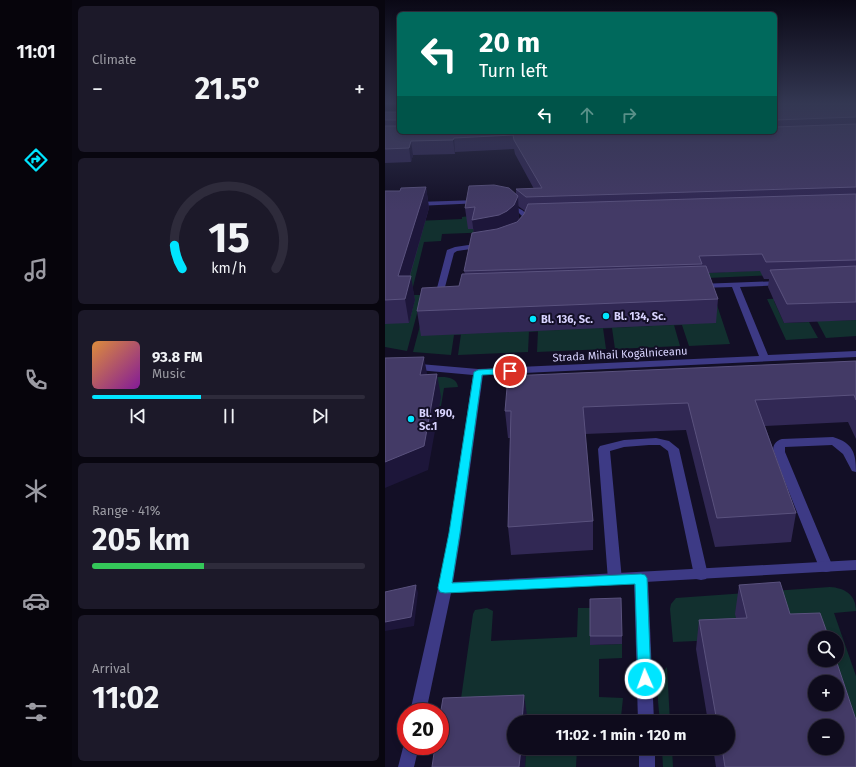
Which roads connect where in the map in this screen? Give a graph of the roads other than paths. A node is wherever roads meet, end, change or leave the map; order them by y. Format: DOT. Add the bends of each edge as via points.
graph roads {
  1 [pos="486,202"];
  2 [pos="500,202"];
  3 [pos="409,204"];
  4 [pos="523,227"];
  5 [pos="488,244"];
  6 [pos="788,282"];
  7 [pos="735,284"];
  8 [pos="688,286"];
  9 [pos="463,293"];
  10 [pos="856,354"];
  11 [pos="765,359"];
  12 [pos="385,364"];
  13 [pos="478,372"];
  14 [pos="856,468"];
  15 [pos="856,565"];
  16 [pos="826,567"];
  17 [pos="701,575"];
  18 [pos="641,578"];
  19 [pos="615,580"];
  20 [pos="445,588"];
  21 [pos="420,703"];
  22 [pos="646,715"];
  23 [pos="409,755"];
  24 [pos="647,755"];
  25 [pos="406,767"];
  26 [pos="647,767"];
  1 -- 3 [label="street"];
  2 -- 4 [label="street" via="529,215"];
  5 -- 9 [label="street" via="449,252 441,288 445,291"];
  6 -- 7 [label="street"];
  7 -- 8 [label="street"];
  7 -- 11 [label="street"];
  10 -- 11 [label="street, Strada Mihail Kogălniceanu"];
  11 -- 13 [label="street, Strada Mihail Kogălniceanu"];
  12 -- 13 [label="street, Strada Mihail Kogălniceanu" via="431,370"];
  13 -- 20 [label="street"];
  14 -- 16 [label="street" via="846,448 833,440 782,443 779,446 779,452"];
  15 -- 16 [label="street"];
  16 -- 17 [label="street"];
  17 -- 18 [label="street"];
  17 -- 19 [label="street" via="673,450 663,442 622,443 604,449 603,456"];
  18 -- 19 [label="street"];
  18 -- 22 [label="street"];
  19 -- 20 [label="street"];
  20 -- 21 [label="street"];
  23 -- 25 [label="street"];
  24 -- 26 [label="street"];
}
